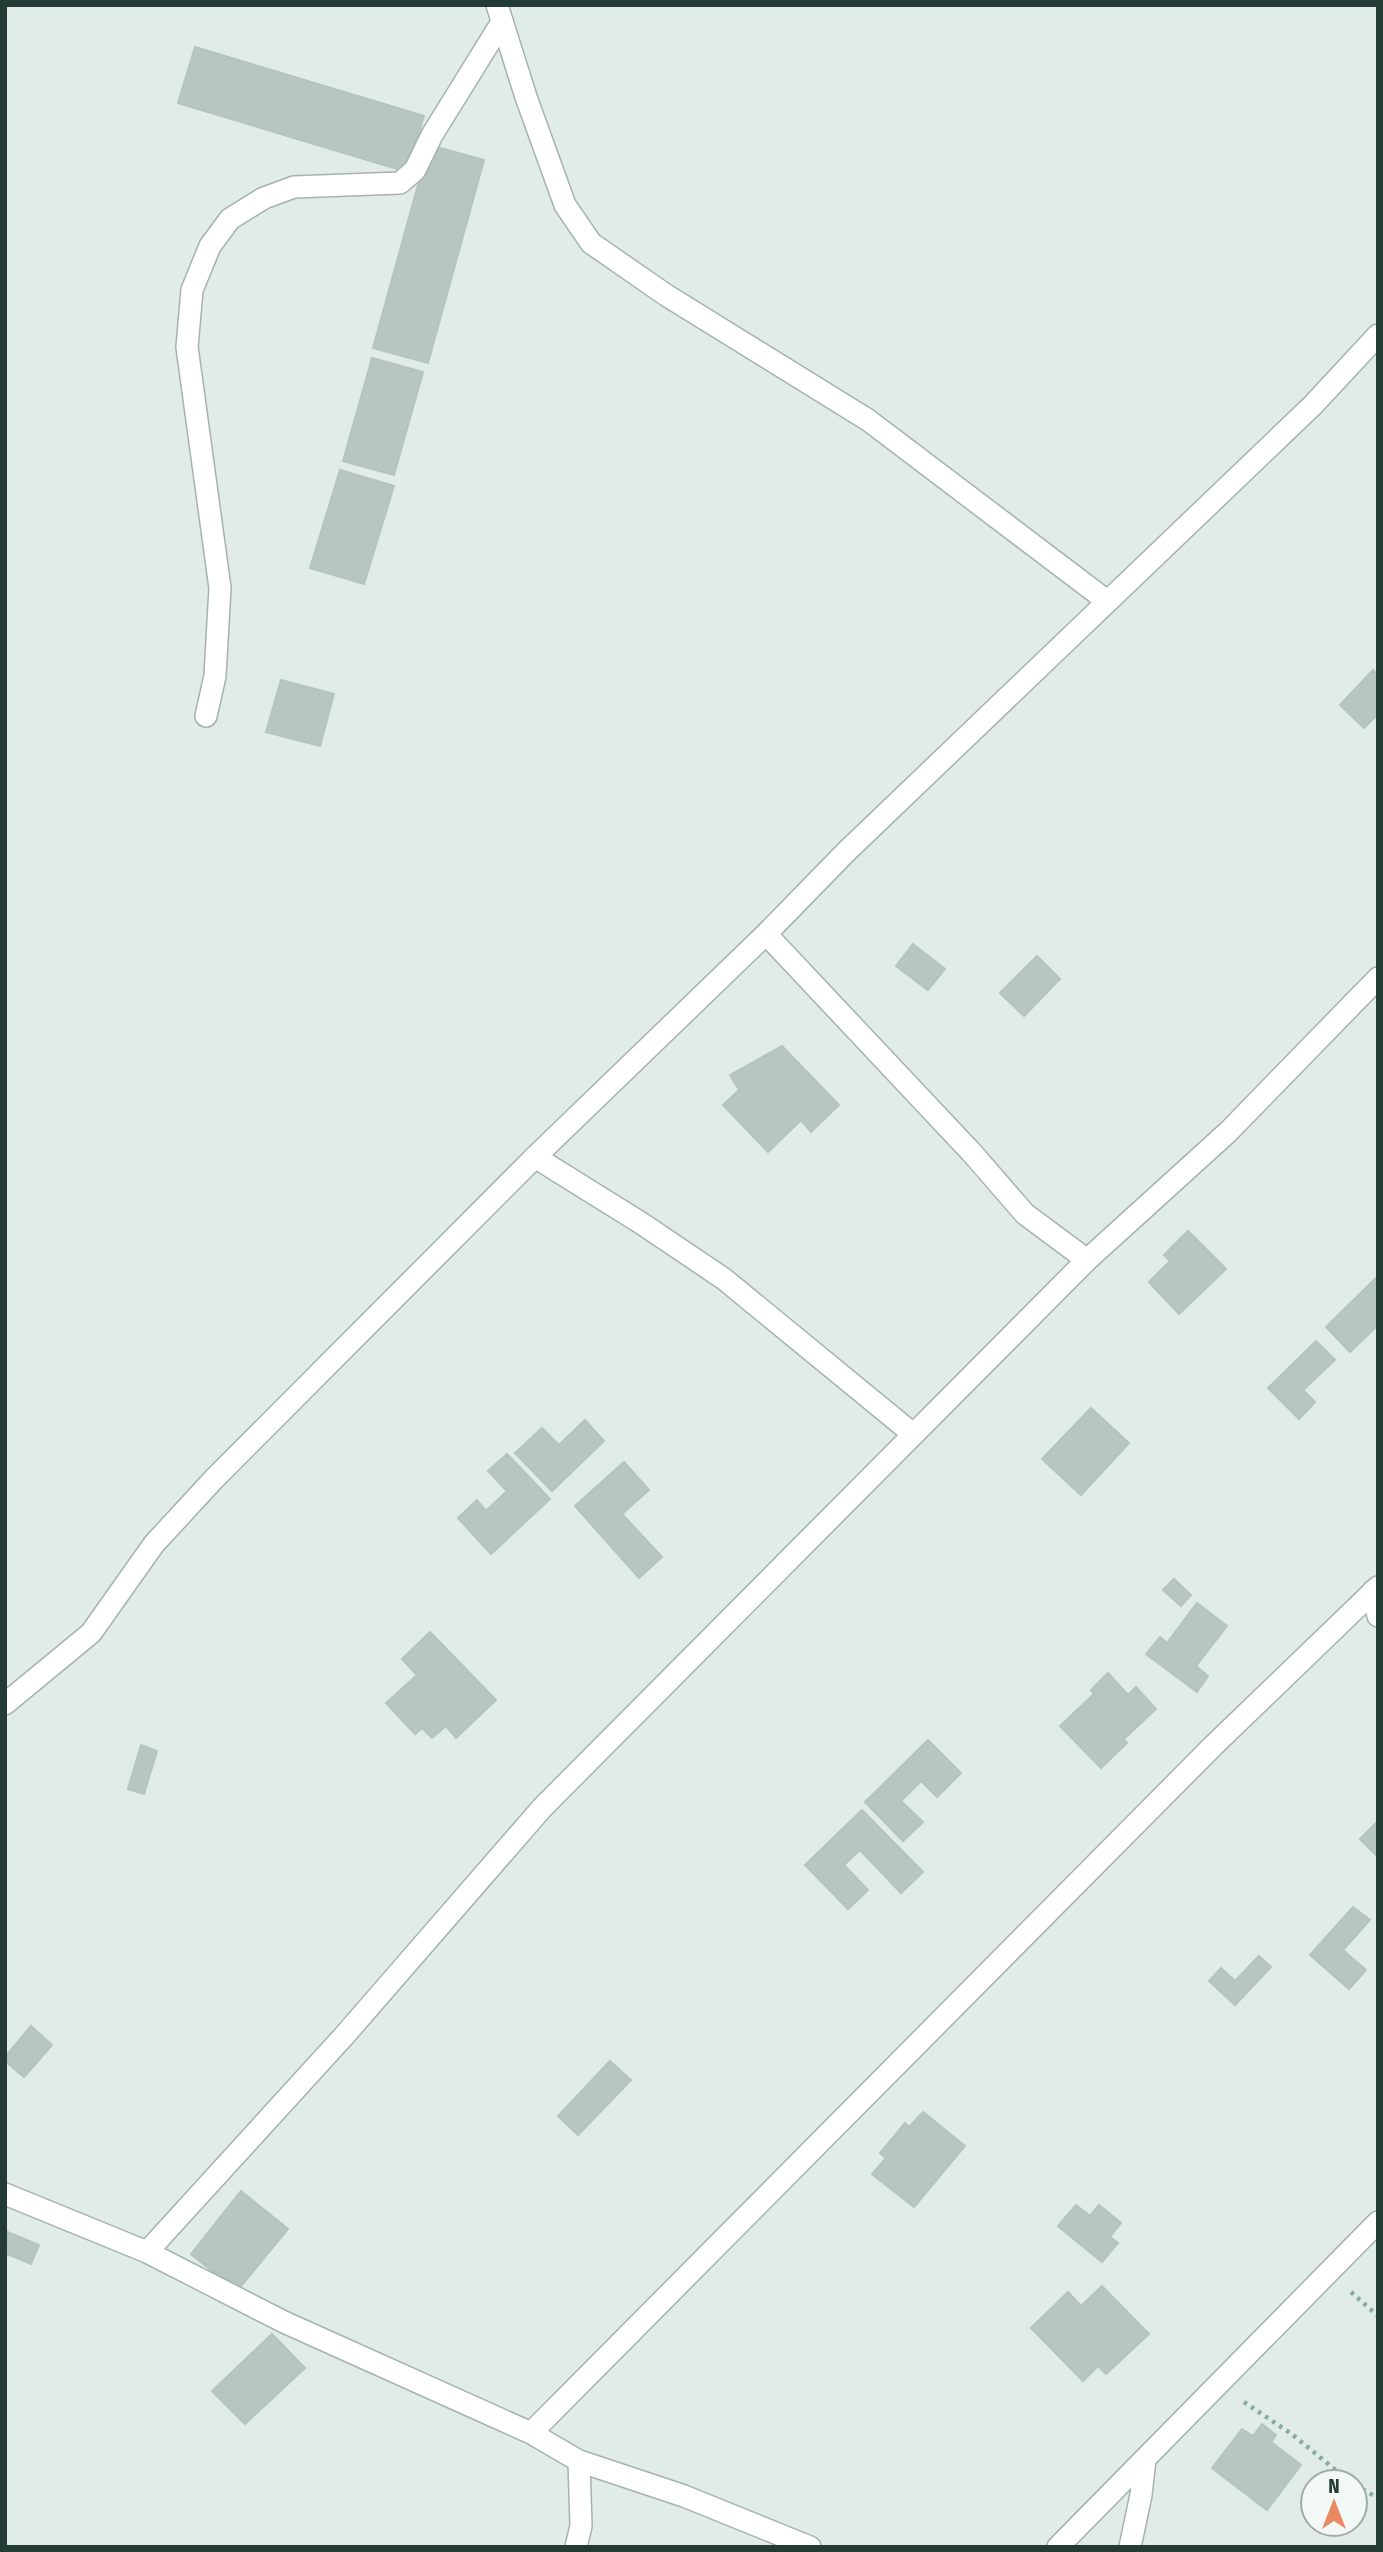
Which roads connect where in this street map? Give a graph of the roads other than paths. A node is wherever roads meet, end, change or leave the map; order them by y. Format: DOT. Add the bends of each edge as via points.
graph roads {
  1 [pos="500,14"];
  2 [pos="1378,335"];
  3 [pos="1107,601"];
  4 [pos="206,716"];
  5 [pos="766,934"];
  6 [pos="1378,978"];
  7 [pos="535,1157"];
  8 [pos="1087,1260"];
  9 [pos="913,1434"];
  10 [pos="1375,1589"];
  11 [pos="1378,1616"];
  12 [pos="5,1704"];
  13 [pos="5,2193"];
  14 [pos="1378,2222"];
  15 [pos="147,2252"];
  16 [pos="531,2432"];
  17 [pos="1145,2459"];
  18 [pos="579,2461"];
  19 [pos="576,2547"];
  20 [pos="810,2547"];
  21 [pos="1058,2547"];
  22 [pos="1130,2547"];
  1 -- 3 [label="street" via="565,205 591,243 868,420"];
  1 -- 4 [label="street" via="415,170 400,183 294,187 264,198 230,219 210,246 192,290 187,347 220,588 215,676"];
  2 -- 3 [label="street" via="1313,405"];
  3 -- 5 [label="street"];
  5 -- 7 [label="street"];
  5 -- 8 [label="street" via="1025,1213"];
  6 -- 8 [label="street" via="1228,1132"];
  7 -- 9 [label="street" via="724,1279"];
  7 -- 12 [label="street" via="214,1479 155,1544 91,1633"];
  8 -- 9 [label="street"];
  9 -- 15 [label="street" via="542,1808 344,2036"];
  10 -- 11 [label="street"];
  10 -- 16 [label="street"];
  13 -- 15 [label="street"];
  14 -- 17 [label="street"];
  15 -- 16 [label="street" via="284,2322"];
  16 -- 18 [label="street"];
  17 -- 21 [label="street"];
  17 -- 22 [label="street"];
  18 -- 19 [label="street" via="581,2526"];
  18 -- 20 [label="street" via="684,2496"];
}
